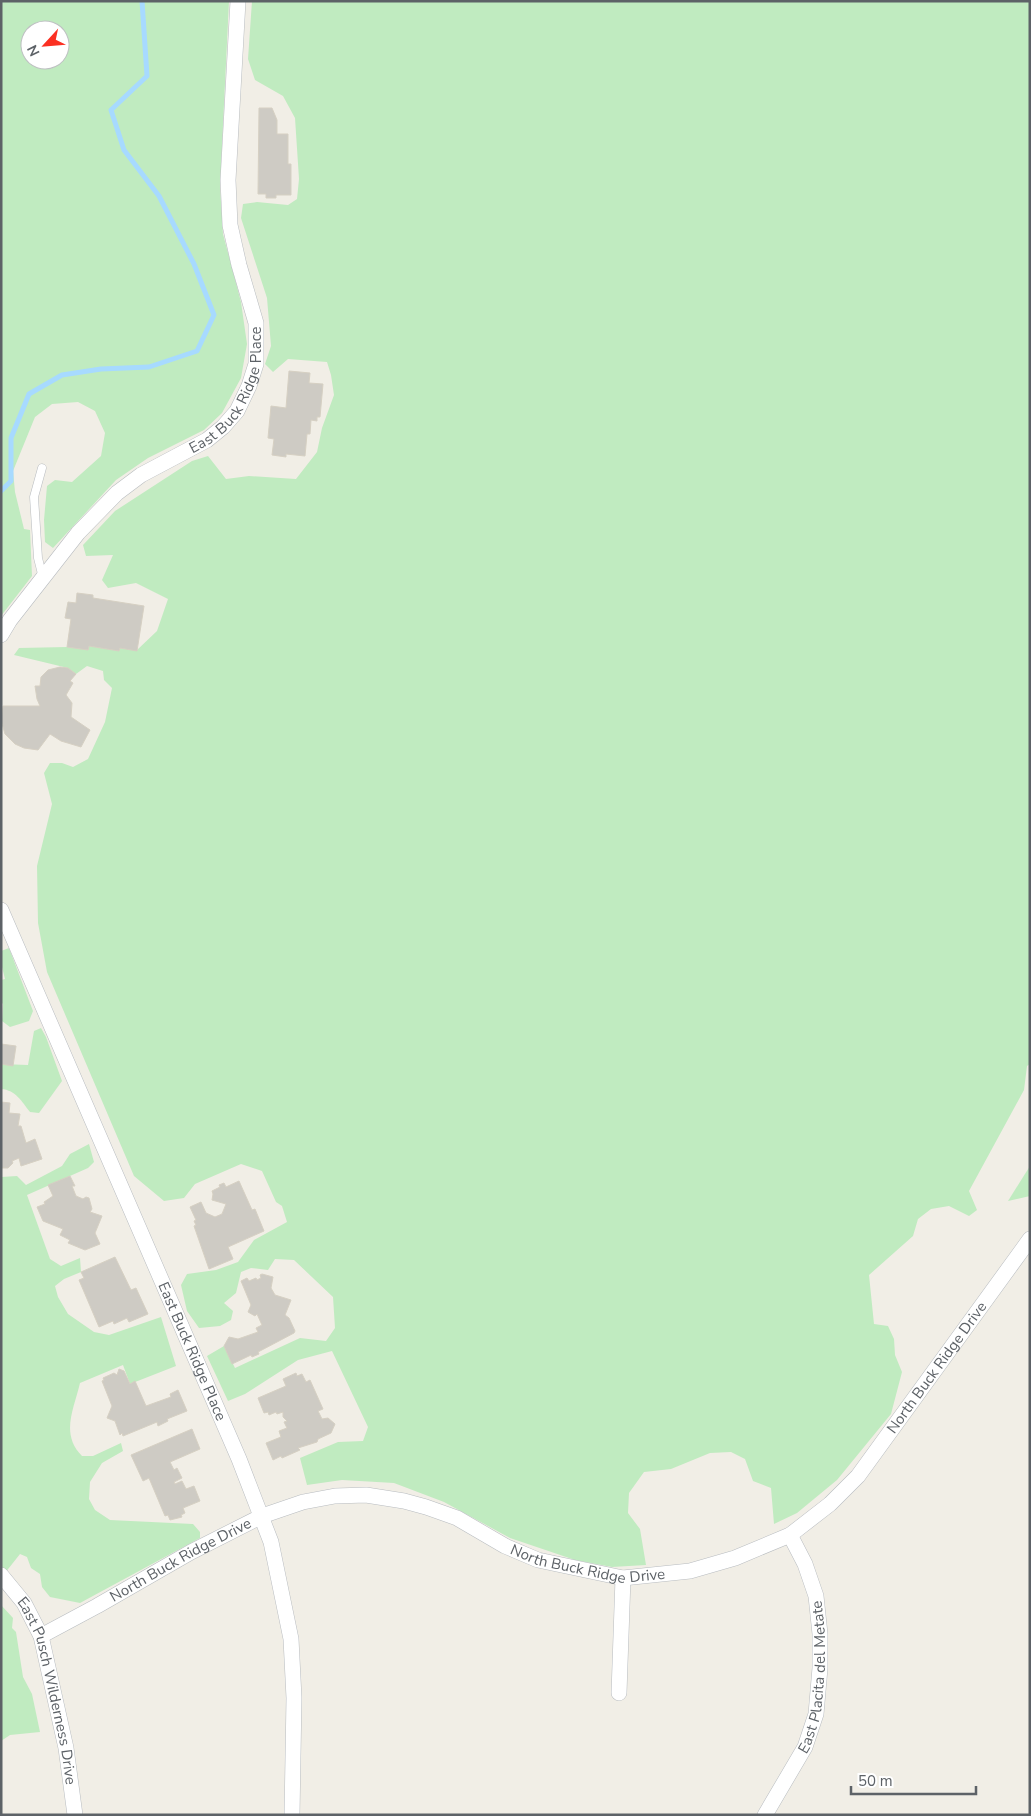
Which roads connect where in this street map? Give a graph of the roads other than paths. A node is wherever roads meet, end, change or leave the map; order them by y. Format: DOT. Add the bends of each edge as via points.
graph roads {
  1 [pos="238,1"];
  2 [pos="42,468"];
  3 [pos="43,578"];
  4 [pos="1,635"];
  5 [pos="1,910"];
  6 [pos="1030,1239"];
  7 [pos="262,1516"];
  8 [pos="790,1535"];
  9 [pos="1,1575"];
  10 [pos="623,1578"];
  11 [pos="40,1636"];
  12 [pos="619,1693"];
  13 [pos="74,1815"];
  14 [pos="292,1815"];
  15 [pos="765,1815"];
  1 -- 3 [label="street, East Buck Ridge Place" via="228,180 230,225 256,322 256,364 249,386 237,411 207,440 141,474 117,493 78,532"];
  2 -- 3 [label="lane" via="34,497 38,558"];
  3 -- 4 [label="street, East Buck Ridge Place"];
  5 -- 7 [label="street, East Buck Ridge Place"];
  6 -- 8 [label="street, North Buck Ridge Drive" via="858,1476 830,1504"];
  7 -- 10 [label="street, North Buck Ridge Drive" via="302,1502 335,1496 366,1495 404,1501 458,1518 505,1546 538,1560"];
  7 -- 11 [label="street, North Buck Ridge Drive"];
  7 -- 14 [label="street, East Buck Ridge Place" via="271,1542 291,1638 294,1698"];
  8 -- 10 [label="street, North Buck Ridge Drive" via="735,1558 690,1571"];
  8 -- 15 [label="street, East Placita del Metate" via="816,1596 820,1668 816,1714 805,1747"];
  9 -- 11 [label="street, East Pusch Wilderness Drive" via="24,1603"];
  10 -- 12 [label="street"];
  11 -- 13 [label="street, East Pusch Wilderness Drive" via="66,1748"];
}
